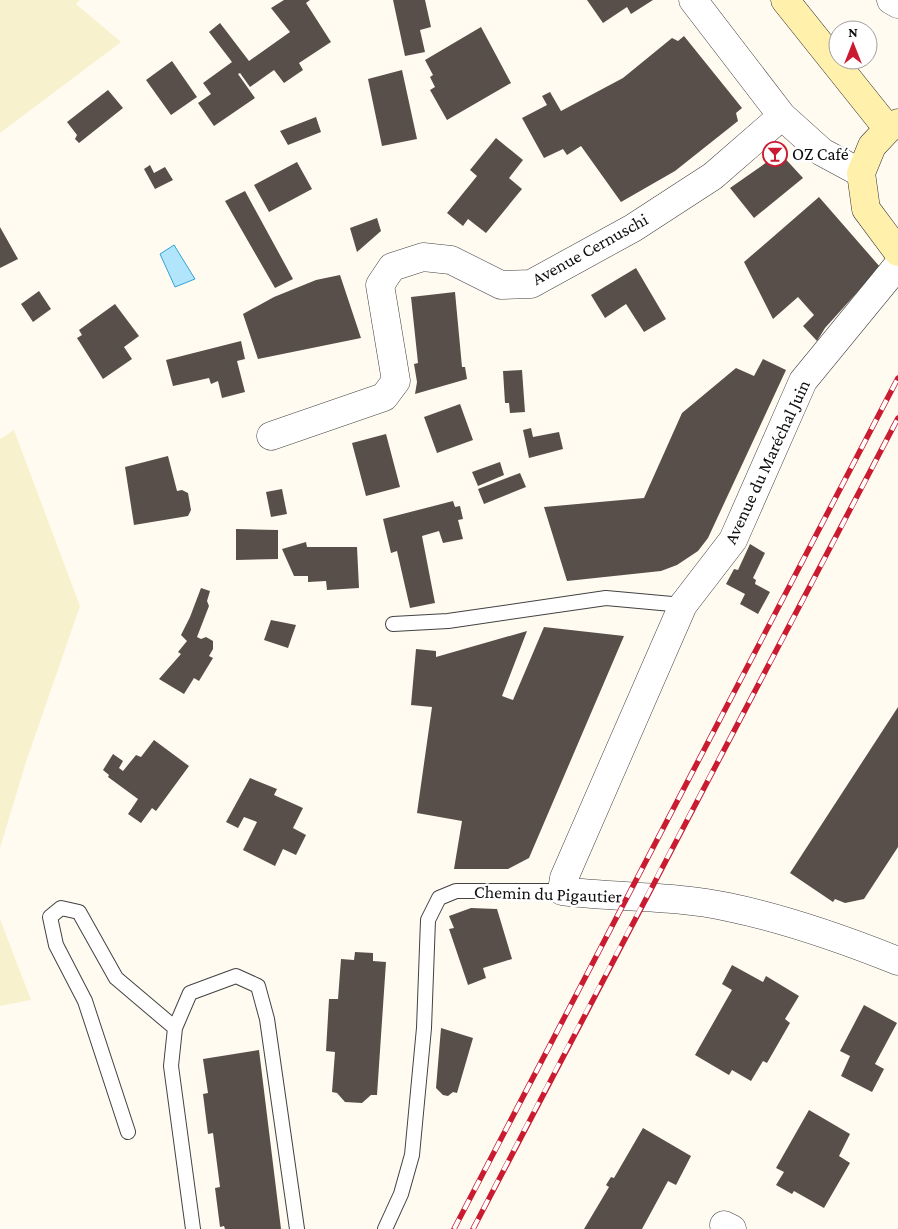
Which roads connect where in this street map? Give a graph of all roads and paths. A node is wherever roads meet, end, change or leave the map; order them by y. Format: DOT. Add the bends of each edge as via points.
graph roads {
  1 [pos="693,0"];
  2 [pos="785,0"];
  3 [pos="891,0"];
  4 [pos="898,4"];
  5 [pos="782,116"];
  6 [pos="893,126"];
  7 [pos="861,173"];
  8 [pos="898,252"];
  9 [pos="898,265"];
  10 [pos="272,436"];
  11 [pos="683,605"];
  12 [pos="393,624"];
  13 [pos="562,891"];
  14 [pos="896,956"];
  15 [pos="175,1028"];
  16 [pos="128,1132"];
  17 [pos="193,1229"];
  18 [pos="297,1229"];
  19 [pos="385,1229"];
  1 -- 5 [label="street"];
  2 -- 6 [label="street"];
  3 -- 4 [label="street"];
  5 -- 7 [label="street" via="822,152"];
  5 -- 10 [label="street, Avenue Cernuschi" via="713,176 633,228 530,284 501,285 452,260 424,257 392,267 380,285 396,381 384,397"];
  6 -- 7 [label="street" via="872,146"];
  7 -- 8 [label="street" via="866,209"];
  9 -- 11 [label="street, Avenue du Maréchal Juin" via="803,382 733,540"];
  11 -- 12 [label="lane" via="606,598 448,622"];
  11 -- 13 [label="street, Avenue du Maréchal Juin" via="564,878"];
  13 -- 14 [label="street, Chemin du Pigautier" via="728,907"];
  13 -- 19 [label="lane, Chemin du Pigautier" via="456,891 439,898 428,920 424,1028 412,1155 401,1194"];
  15 -- 16 [label="lane" via="116,978 79,912 62,908 50,918 56,945 91,1018"];
  15 -- 17 [label="lane" via="171,1066"];
  15 -- 18 [label="lane" via="190,993 236,976 258,986 267,1019"];
}
